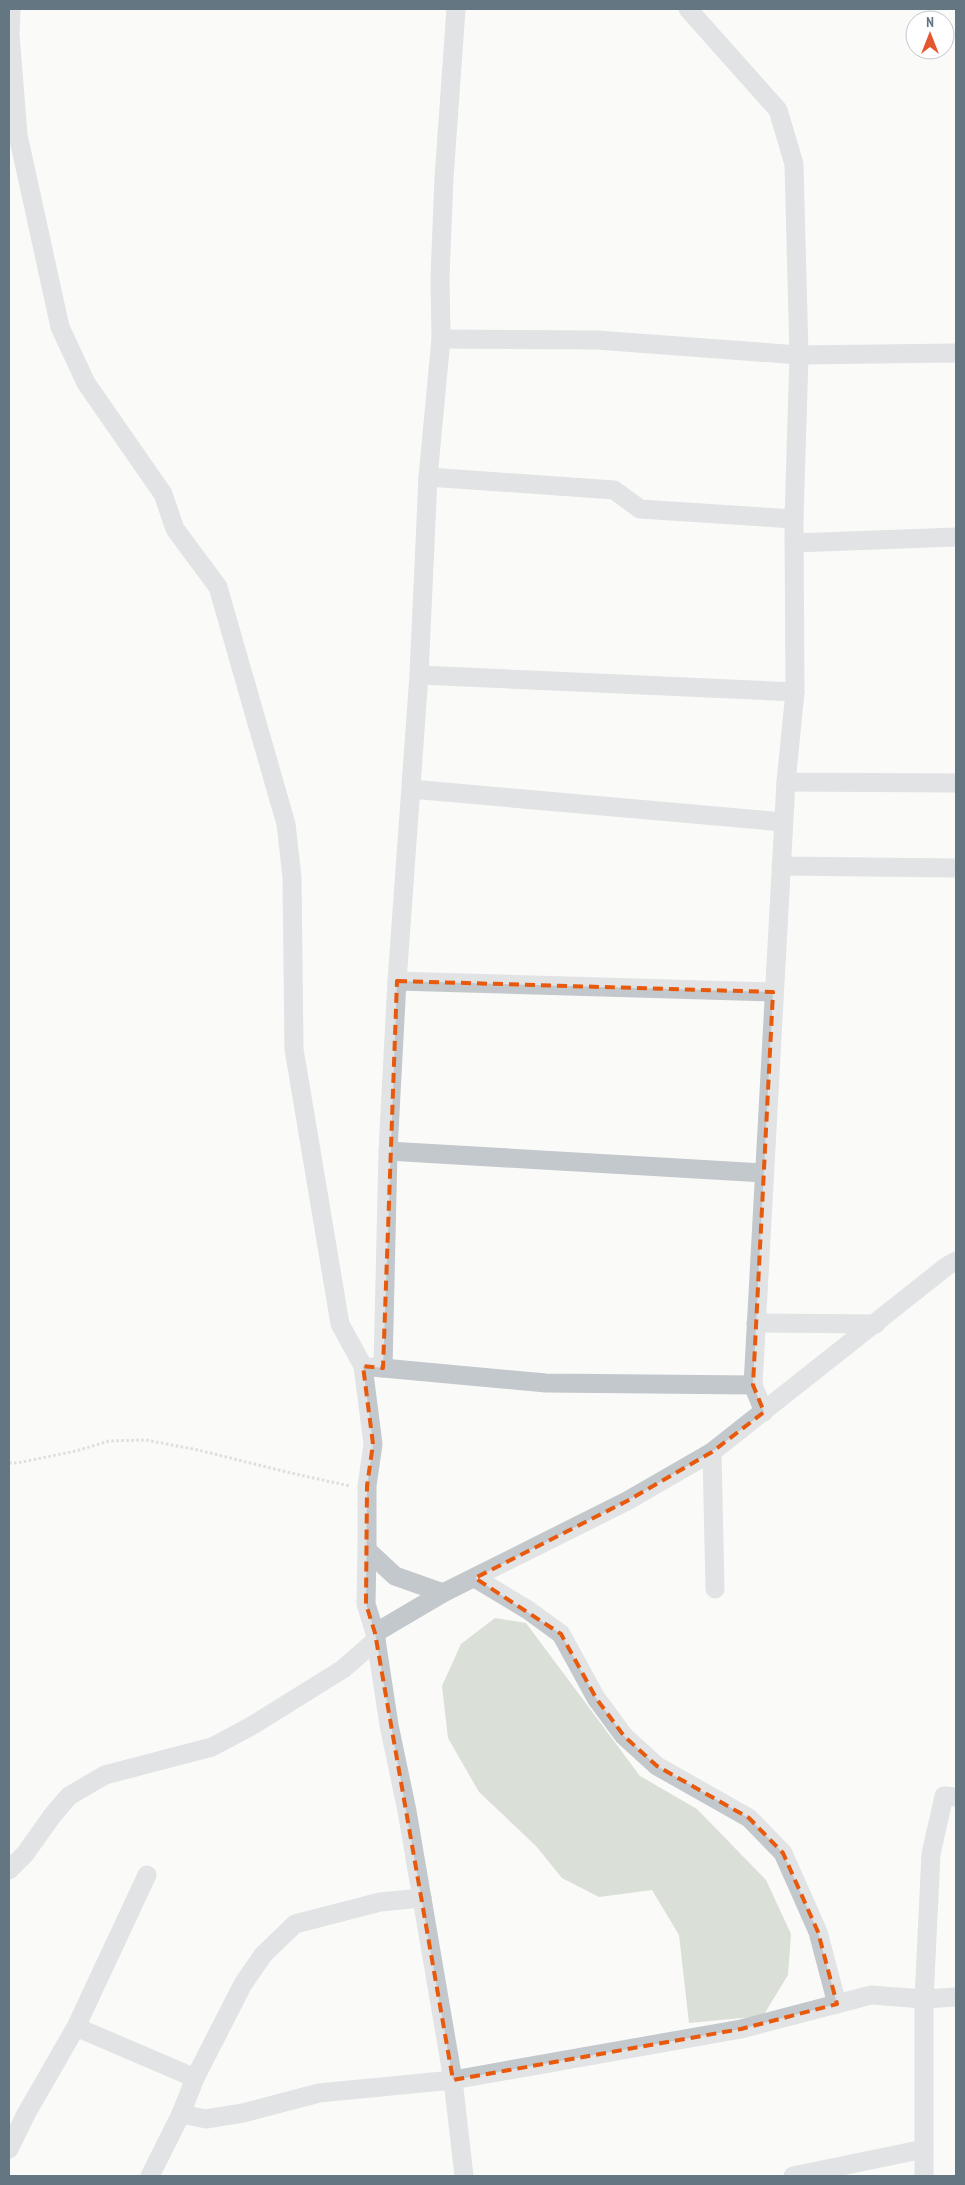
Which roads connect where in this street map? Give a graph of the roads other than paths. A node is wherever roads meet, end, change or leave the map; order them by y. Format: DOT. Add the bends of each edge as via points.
graph roads {
  1 [pos="11,9"];
  2 [pos="456,9"];
  3 [pos="688,9"];
  4 [pos="441,339"];
  5 [pos="956,354"];
  6 [pos="799,355"];
  7 [pos="428,477"];
  8 [pos="794,519"];
  9 [pos="956,537"];
  10 [pos="794,543"];
  11 [pos="419,675"];
  12 [pos="795,692"];
  13 [pos="786,782"];
  14 [pos="956,783"];
  15 [pos="411,789"];
  16 [pos="783,822"];
  17 [pos="781,866"];
  18 [pos="956,868"];
  19 [pos="397,981"];
  20 [pos="773,992"];
  21 [pos="388,1151"];
  22 [pos="764,1173"];
  23 [pos="956,1261"];
  24 [pos="756,1323"];
  25 [pos="876,1324"];
  26 [pos="363,1366"];
  27 [pos="383,1368"];
  28 [pos="753,1385"];
  29 [pos="764,1412"];
  30 [pos="712,1452"];
  31 [pos="367,1550"];
  32 [pos="475,1578"];
  33 [pos="715,1589"];
  34 [pos="443,1592"];
  35 [pos="376,1637"];
  36 [pos="956,1797"];
  37 [pos="9,1870"];
  38 [pos="147,1875"];
  39 [pos="422,1898"];
  40 [pos="956,1997"];
  41 [pos="924,1999"];
  42 [pos="837,2004"];
  43 [pos="76,2027"];
  44 [pos="195,2078"];
  45 [pos="453,2080"];
  46 [pos="182,2114"];
  47 [pos="9,2149"];
  48 [pos="924,2149"];
  49 [pos="150,2176"];
  50 [pos="464,2176"];
  51 [pos="793,2176"];
  52 [pos="924,2176"];
  1 -- 26 [label="street" via="18,136 60,327 86,383 164,494 175,529 218,587 286,824 292,877 294,1049 340,1324"];
  2 -- 4 [label="street" via="444,178"];
  3 -- 6 [label="street" via="778,110 794,164"];
  4 -- 6 [label="street" via="597,340"];
  4 -- 7 [label="street"];
  5 -- 6 [label="street"];
  6 -- 8 [label="street"];
  7 -- 8 [label="street" via="614,490 640,509"];
  7 -- 11 [label="street"];
  8 -- 10 [label="street"];
  9 -- 10 [label="street"];
  10 -- 12 [label="street"];
  11 -- 12 [label="street"];
  11 -- 15 [label="street"];
  12 -- 13 [label="street"];
  13 -- 14 [label="street"];
  13 -- 16 [label="street"];
  15 -- 16 [label="street"];
  15 -- 19 [label="street"];
  16 -- 17 [label="street"];
  17 -- 18 [label="street"];
  17 -- 20 [label="street"];
  19 -- 20 [label="street"];
  19 -- 21 [label="street"];
  20 -- 22 [label="street"];
  21 -- 22 [label="street"];
  21 -- 27 [label="street"];
  22 -- 24 [label="street"];
  23 -- 25 [label="street"];
  24 -- 25 [label="street"];
  24 -- 28 [label="street"];
  25 -- 29 [label="street"];
  26 -- 27 [label="street"];
  26 -- 31 [label="street" via="373,1444 367,1486"];
  27 -- 28 [label="street" via="546,1383"];
  28 -- 29 [label="street"];
  29 -- 30 [label="street"];
  30 -- 32 [label="street" via="627,1501"];
  30 -- 33 [label="street"];
  31 -- 34 [label="street" via="395,1576"];
  31 -- 35 [label="street" via="366,1604"];
  32 -- 34 [label="street"];
  32 -- 42 [label="street" via="561,1634 596,1698 624,1736 657,1766 749,1818 783,1854 818,1932"];
  34 -- 35 [label="street"];
  35 -- 37 [label="street" via="343,1669 212,1747 105,1776 70,1796"];
  35 -- 39 [label="street"];
  36 -- 41 [label="street" via="944,1796 931,1854"];
  38 -- 43 [label="street"];
  39 -- 44 [label="street" via="380,1902 295,1924 264,1955 243,1984"];
  39 -- 45 [label="street"];
  40 -- 41 [label="street"];
  41 -- 42 [label="street" via="871,1995"];
  41 -- 48 [label="street"];
  42 -- 45 [label="street" via="741,2029"];
  43 -- 44 [label="street"];
  43 -- 47 [label="street"];
  44 -- 46 [label="street"];
  45 -- 46 [label="street" via="320,2093 206,2119"];
  45 -- 50 [label="street"];
  46 -- 49 [label="street"];
  48 -- 51 [label="street"];
  48 -- 52 [label="street"];
}
